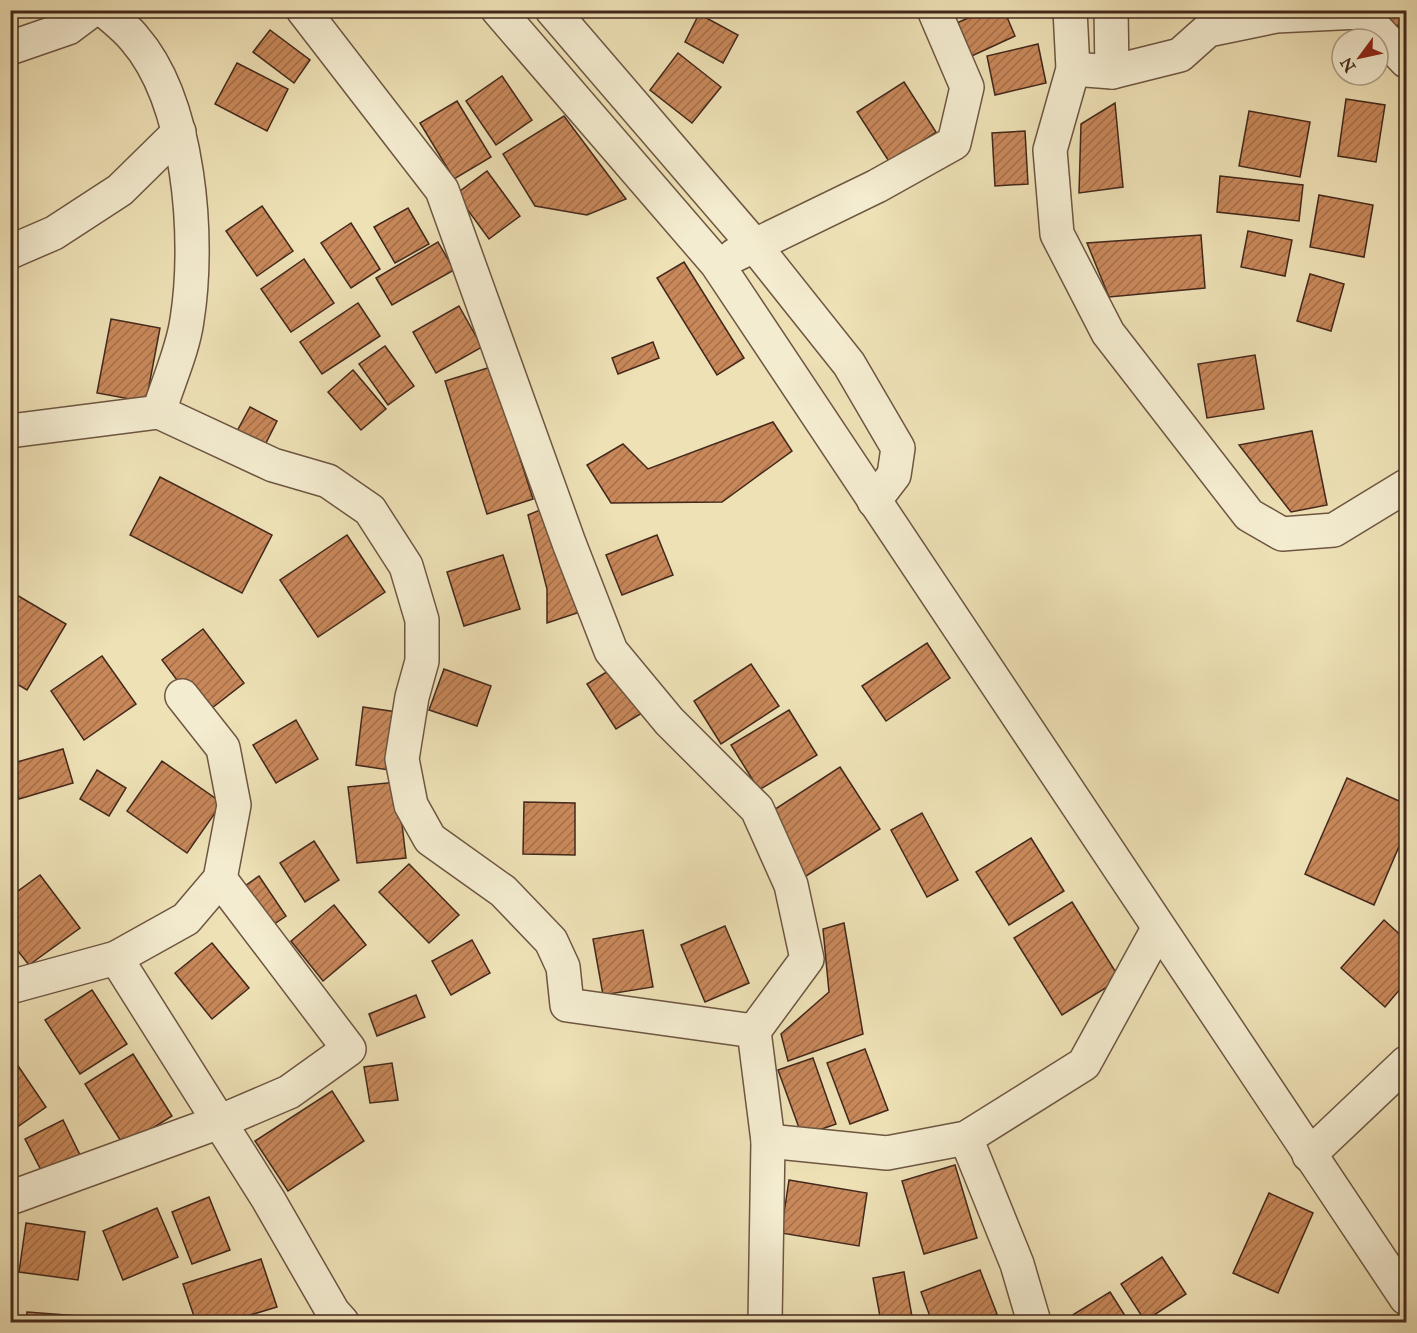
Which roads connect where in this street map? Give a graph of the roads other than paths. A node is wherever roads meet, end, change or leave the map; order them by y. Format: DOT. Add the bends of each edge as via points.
graph roads {
  1 [pos="92,10"];
  2 [pos="104,10"];
  3 [pos="303,10"];
  4 [pos="498,10"];
  5 [pos="552,10"];
  6 [pos="934,10"];
  7 [pos="1070,10"];
  8 [pos="1111,10"];
  9 [pos="1360,11"];
  10 [pos="10,48"];
  11 [pos="1407,61"];
  12 [pos="1073,69"];
  13 [pos="1112,72"];
  14 [pos="179,132"];
  15 [pos="754,246"];
  16 [pos="10,252"];
  17 [pos="717,264"];
  18 [pos="159,412"];
  19 [pos="10,431"];
  20 [pos="1407,486"];
  21 [pos="874,501"];
  22 [pos="182,696"];
  23 [pos="220,879"];
  24 [pos="1158,929"];
  25 [pos="116,958"];
  26 [pos="10,987"];
  27 [pos="754,1031"];
  28 [pos="1407,1063"];
  29 [pos="219,1122"];
  30 [pos="966,1138"];
  31 [pos="768,1141"];
  32 [pos="1310,1155"];
  33 [pos="10,1198"];
  34 [pos="1407,1298"];
  35 [pos="342,1323"];
  36 [pos="765,1323"];
  37 [pos="1034,1323"];
  1 -- 10 [label="street" via="68,28"];
  2 -- 14 [label="street" via="135,39 165,88"];
  3 -- 27 [label="street" via="442,190 611,651 669,721 757,809 791,885 807,959"];
  4 -- 17 [label="street"];
  5 -- 15 [label="street"];
  6 -- 15 [label="street" via="967,87 954,142 877,186"];
  7 -- 12 [label="street"];
  8 -- 13 [label="street"];
  9 -- 11 [label="street"];
  9 -- 13 [label="street" via="1276,16 1208,30 1180,56"];
  12 -- 13 [label="street"];
  12 -- 20 [label="street" via="1050,150 1057,234 1108,333 1249,515 1282,534 1334,530"];
  14 -- 16 [label="street" via="120,190 54,233"];
  14 -- 18 [label="street" via="188,187 191,245 187,321"];
  15 -- 17 [label="street"];
  15 -- 21 [label="street" via="849,364 898,448 894,475"];
  17 -- 21 [label="street"];
  18 -- 19 [label="street"];
  18 -- 27 [label="street" via="273,465 328,481 370,510 406,566 423,620 422,661 402,759 411,805 430,839 503,891 551,941 563,968 567,1005"];
  21 -- 24 [label="street"];
  22 -- 23 [label="street" via="223,748 234,805"];
  23 -- 25 [label="street" via="186,919"];
  23 -- 29 [label="street" via="349,1049 289,1092"];
  24 -- 30 [label="street" via="1084,1064"];
  24 -- 32 [label="street"];
  25 -- 26 [label="street"];
  25 -- 29 [label="street"];
  27 -- 31 [label="street"];
  28 -- 32 [label="street"];
  29 -- 33 [label="street"];
  29 -- 35 [label="street"];
  30 -- 31 [label="street" via="888,1153"];
  30 -- 37 [label="street" via="1017,1264"];
  31 -- 36 [label="street"];
  32 -- 34 [label="street"];
}
